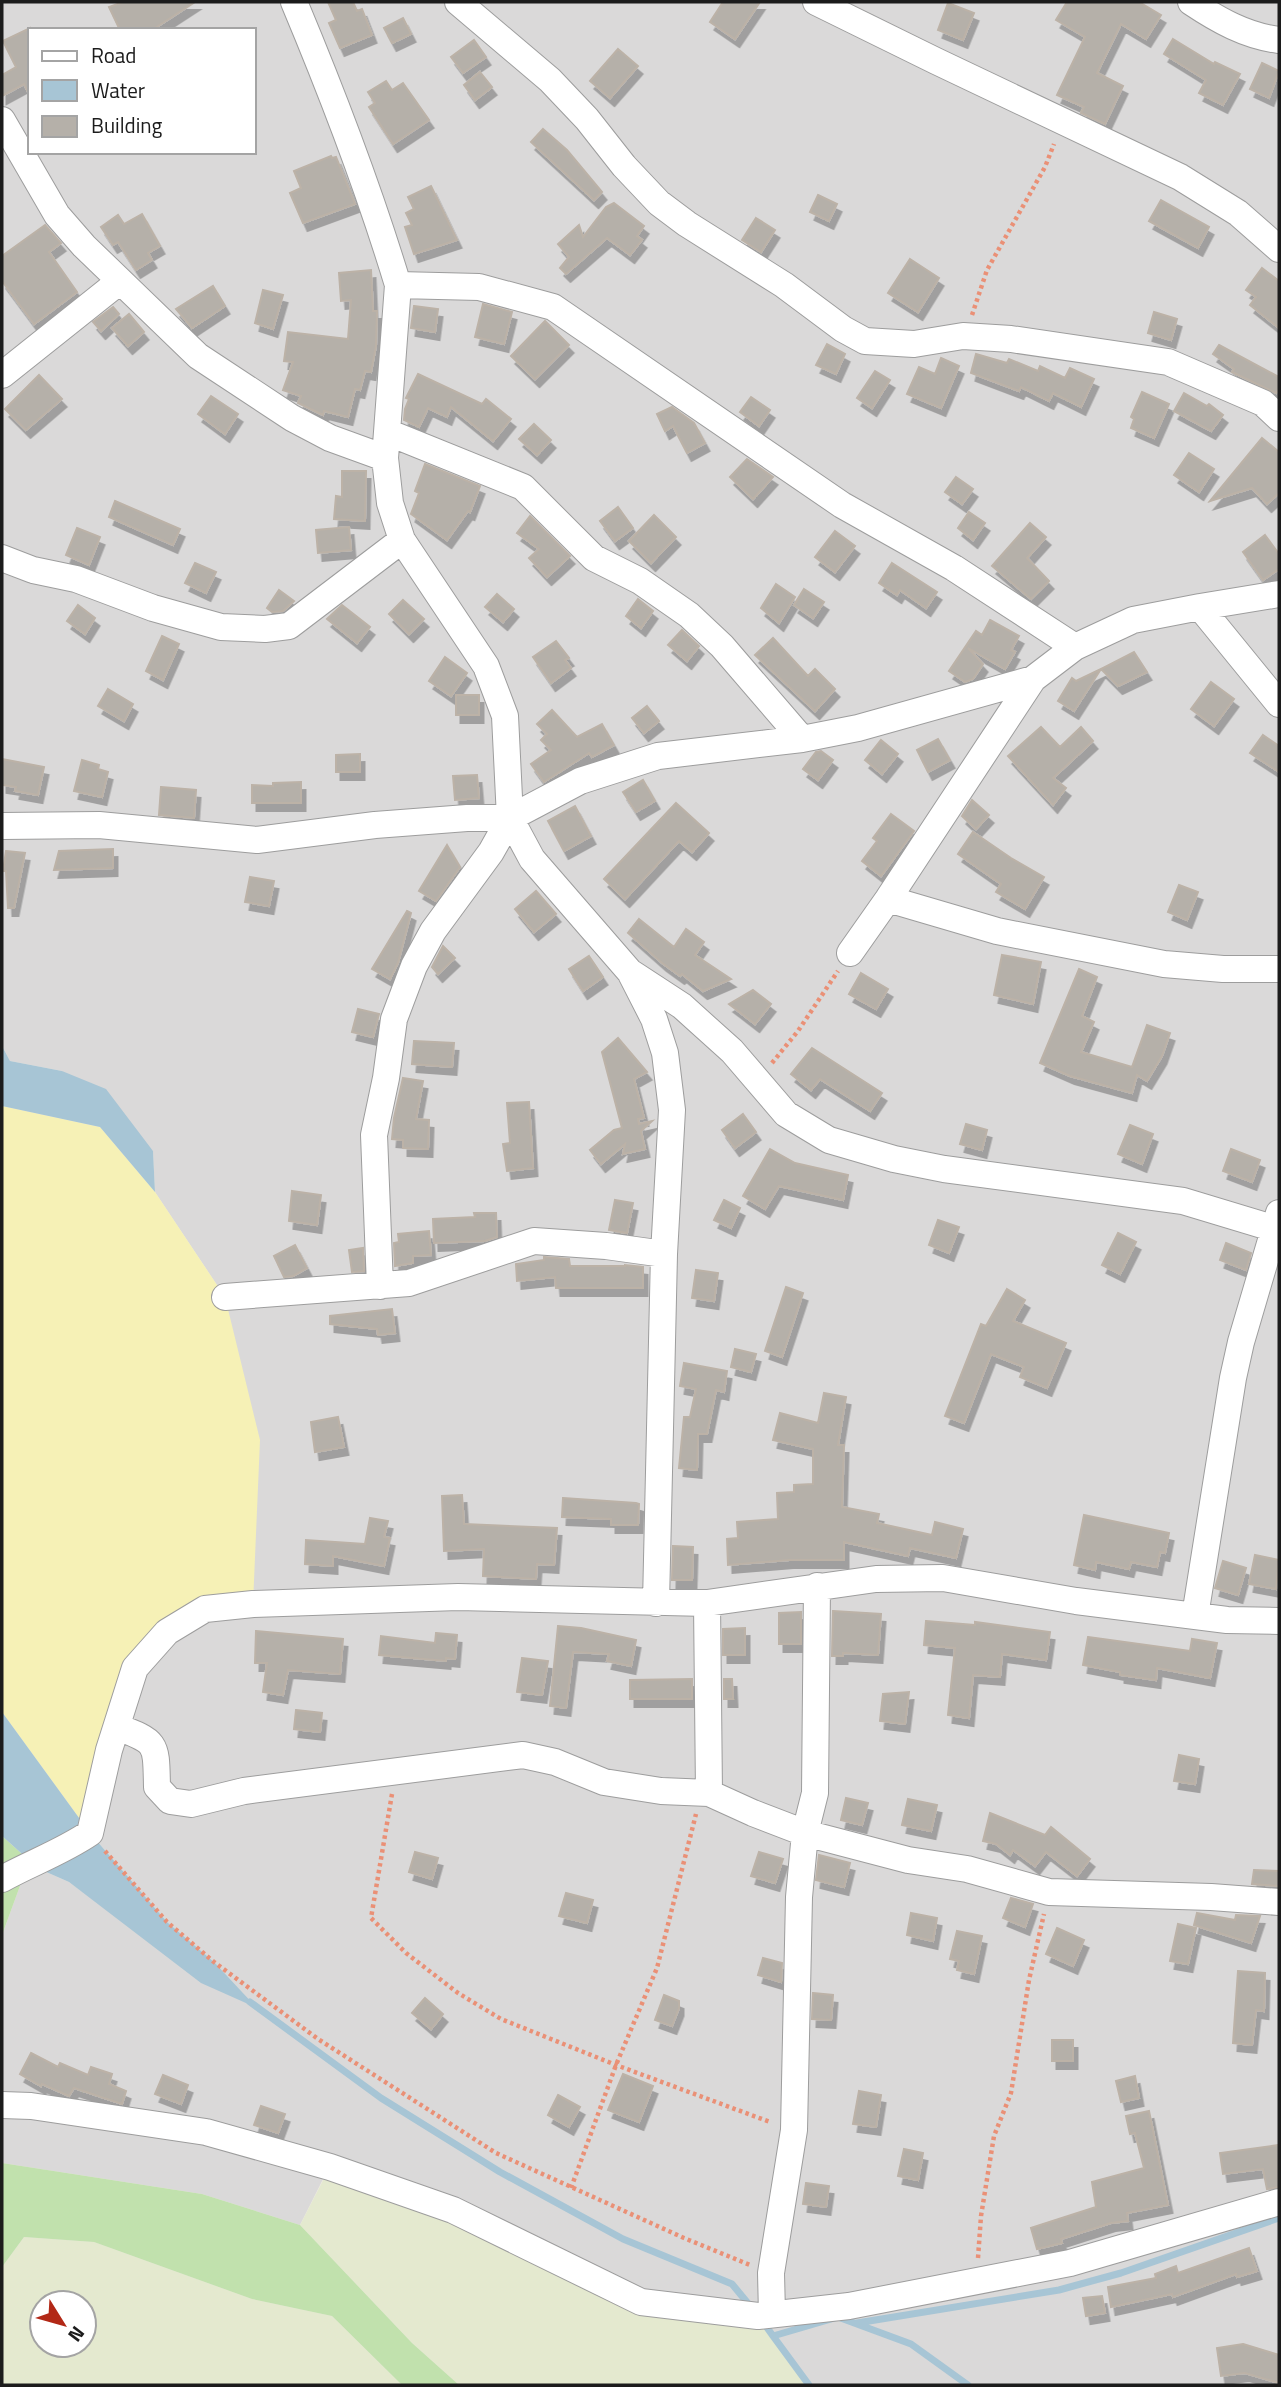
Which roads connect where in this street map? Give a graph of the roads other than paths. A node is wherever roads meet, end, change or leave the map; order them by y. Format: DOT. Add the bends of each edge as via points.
graph roads {
  1 [pos="294,2"];
  2 [pos="457,2"];
  3 [pos="816,2"];
  4 [pos="1191,2"];
  5 [pos="1279,40"];
  6 [pos="2,120"];
  7 [pos="1279,249"];
  8 [pos="120,281"];
  9 [pos="398,285"];
  10 [pos="2,375"];
  11 [pos="1279,418"];
  12 [pos="386,445"];
  13 [pos="402,540"];
  14 [pos="2,558"];
  15 [pos="1279,594"];
  16 [pos="1200,607"];
  17 [pos="1075,647"];
  18 [pos="1033,679"];
  19 [pos="1279,704"];
  20 [pos="803,739"];
  21 [pos="510,818"];
  22 [pos="2,826"];
  23 [pos="888,899"];
  24 [pos="850,953"];
  25 [pos="1279,969"];
  26 [pos="630,972"];
  27 [pos="1277,1224"];
  28 [pos="664,1254"];
  29 [pos="380,1286"];
  30 [pos="225,1297"];
  31 [pos="817,1586"];
  32 [pos="656,1603"];
  33 [pos="707,1603"];
  34 [pos="1195,1616"];
  35 [pos="1279,1621"];
  36 [pos="117,1727"];
  37 [pos="705,1793"];
  38 [pos="805,1833"];
  39 [pos="2,1879"];
  40 [pos="1279,1902"];
  41 [pos="2,2105"];
  42 [pos="1279,2202"];
  43 [pos="772,2314"];
  1 -- 9 [label="street" via="378,217"];
  2 -- 11 [label="street" via="550,80 659,203 784,285 843,330 865,341 914,344 963,336 1011,339 1168,362 1263,403"];
  3 -- 7 [label="street" via="1180,177 1238,212"];
  4 -- 5 [label="street" via="1222,22"];
  6 -- 8 [label="street" via="57,215"];
  8 -- 10 [label="street"];
  8 -- 12 [label="street" via="198,356 292,418 330,438"];
  9 -- 12 [label="street"];
  9 -- 17 [label="street" via="479,287 552,307 842,505 954,568"];
  12 -- 13 [label="street" via="390,503"];
  12 -- 20 [label="street" via="523,487 594,558 640,581 690,615"];
  13 -- 14 [label="street" via="289,626 265,629 221,627"];
  13 -- 21 [label="street" via="486,666 505,716"];
  15 -- 16 [label="street"];
  16 -- 17 [label="street" via="1133,620"];
  16 -- 19 [label="street"];
  17 -- 18 [label="street"];
  18 -- 20 [label="street"];
  18 -- 23 [label="street"];
  20 -- 21 [label="street" via="658,756 580,781"];
  21 -- 22 [label="street" via="375,825 257,840 99,825"];
  21 -- 26 [label="street" via="532,859"];
  21 -- 29 [label="street" via="433,931 394,1019 374,1135"];
  23 -- 24 [label="street"];
  23 -- 25 [label="street" via="997,931 1164,964"];
  26 -- 27 [label="street" via="682,1006 732,1051 786,1114 829,1140 944,1169 1183,1200"];
  26 -- 28 [label="street" via="665,1053 672,1110"];
  27 -- 34 [label="street" via="1233,1378"];
  28 -- 29 [label="street" via="534,1241 409,1283"];
  28 -- 32 [label="street"];
  29 -- 30 [label="street"];
  31 -- 33 [label="street"];
  31 -- 34 [label="street" via="943,1578"];
  31 -- 38 [label="street" via="815,1793"];
  32 -- 33 [label="street"];
  32 -- 36 [label="street" via="458,1597 205,1609 167,1632 135,1668"];
  33 -- 37 [label="street"];
  34 -- 35 [label="street"];
  36 -- 37 [label="street" via="146,1738 156,1754 157,1787 170,1801 191,1804 244,1791 523,1755 604,1782"];
  36 -- 39 [label="street" via="89,1833 67,1849"];
  37 -- 38 [label="street"];
  38 -- 40 [label="street" via="1049,1892"];
  38 -- 43 [label="street" via="799,1897 794,2130 771,2273"];
  41 -- 43 [label="street" via="206,2132 330,2167 453,2210 641,2302"];
  42 -- 43 [label="street" via="1070,2263 849,2306"];
}
